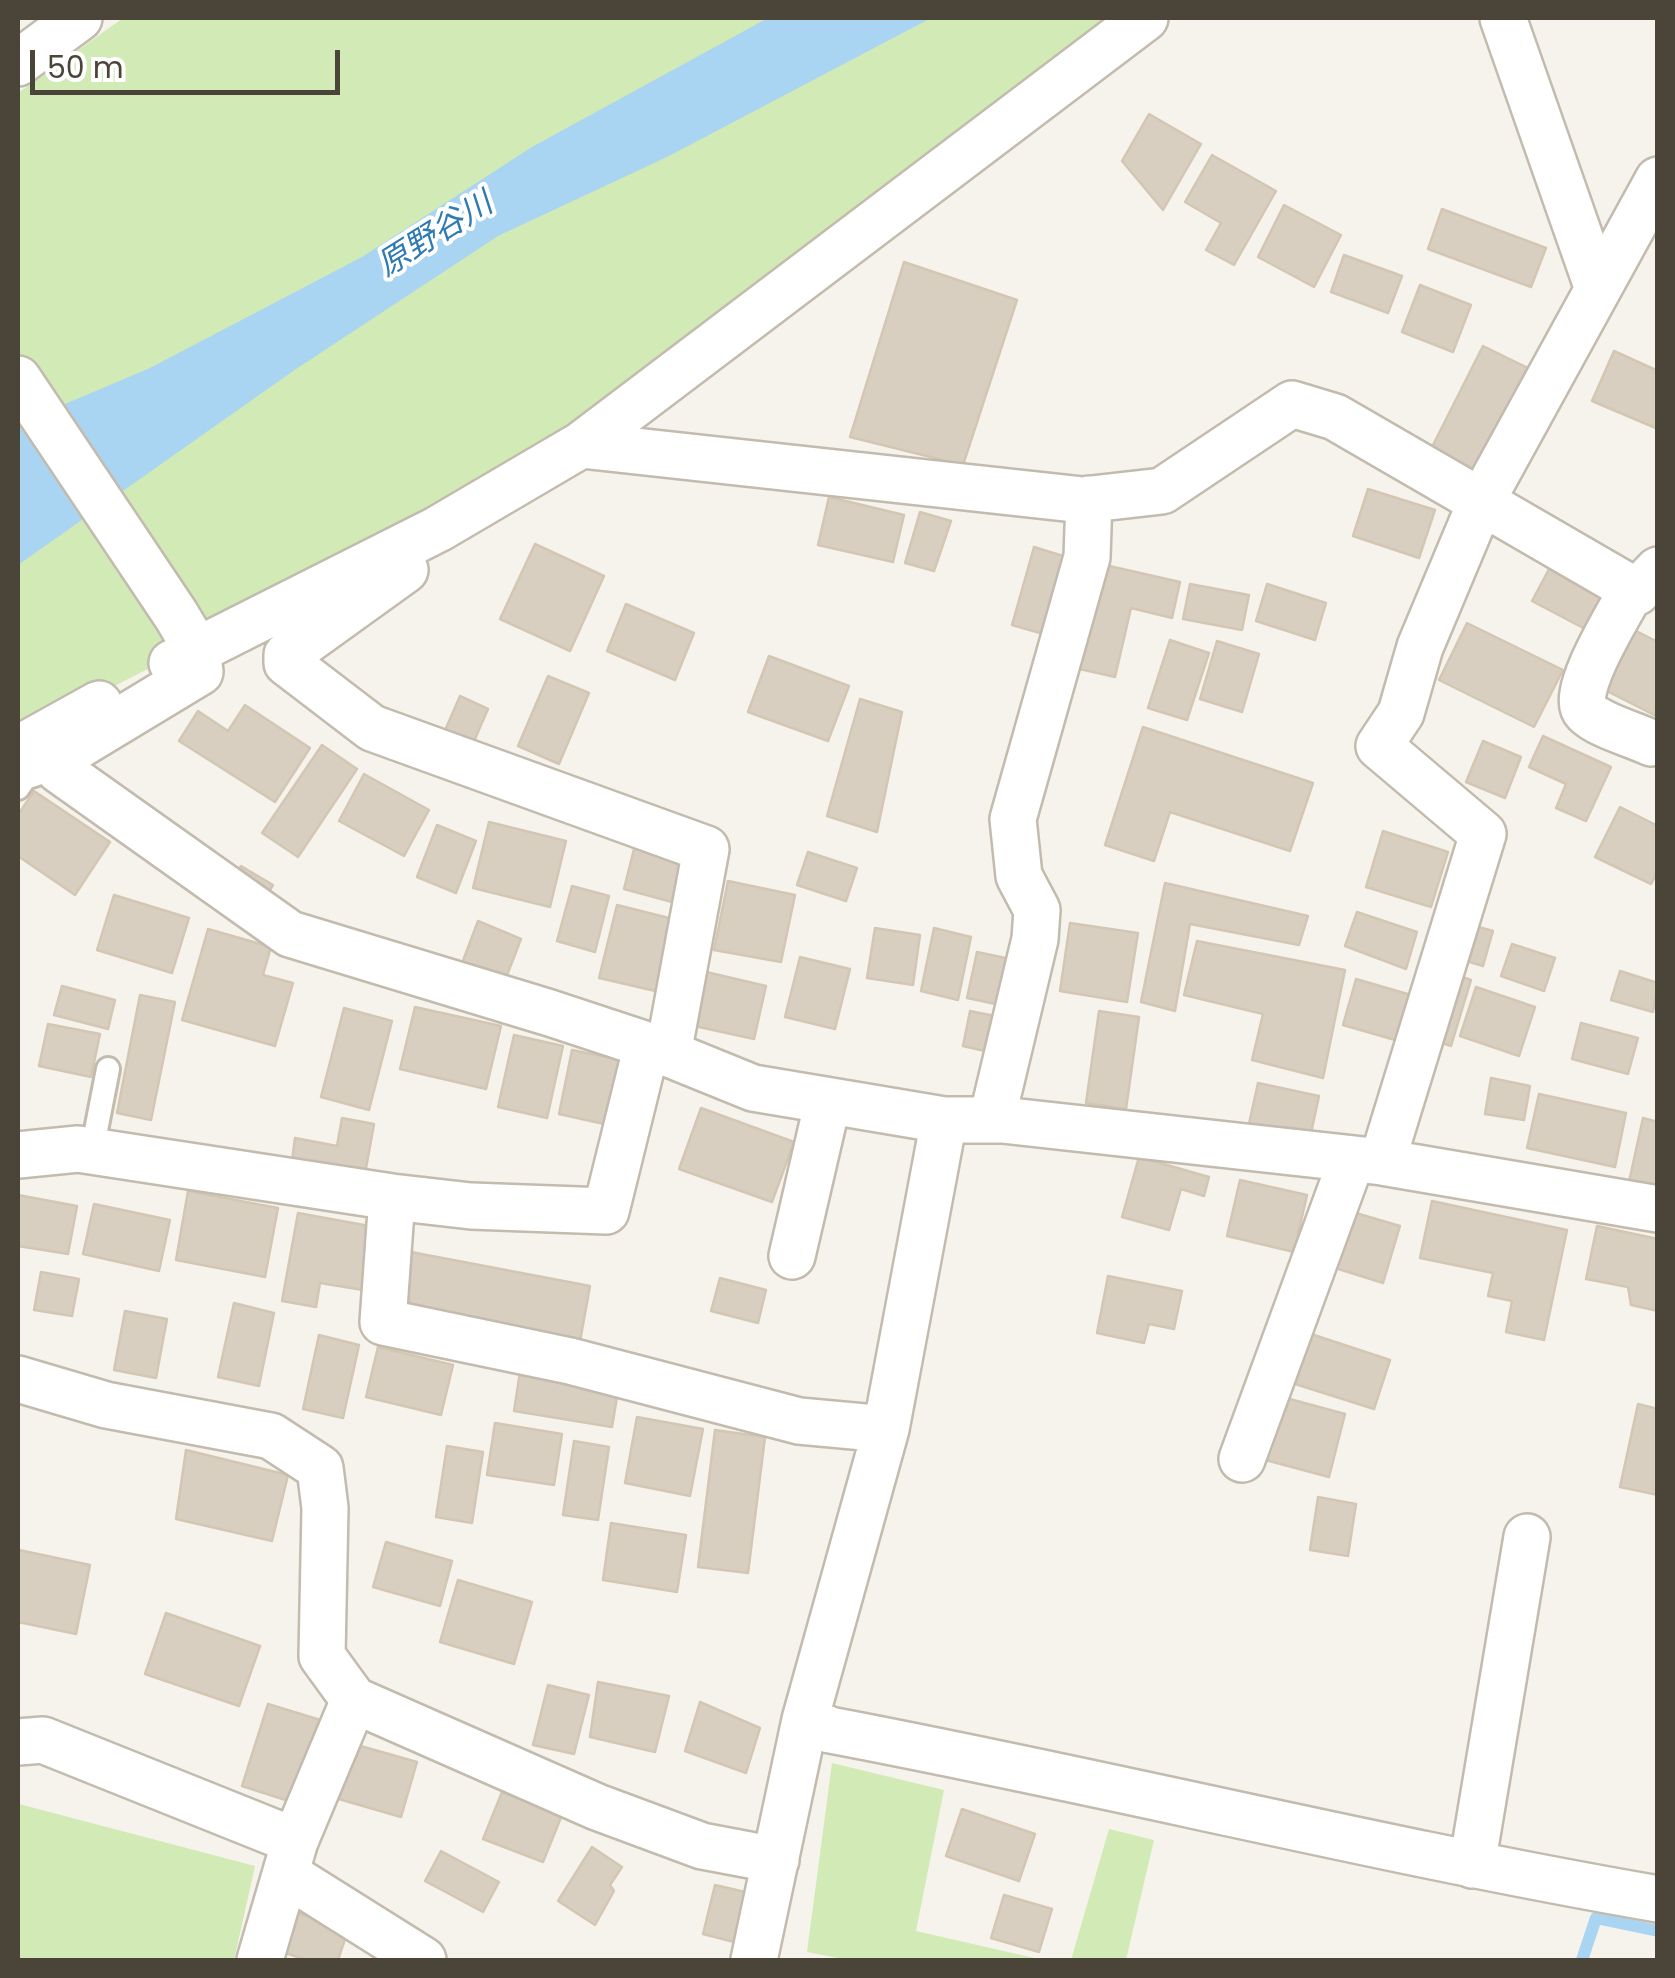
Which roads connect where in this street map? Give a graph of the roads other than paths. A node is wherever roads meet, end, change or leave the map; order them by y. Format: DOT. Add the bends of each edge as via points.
graph roads {
  1 [pos="80,18"];
  2 [pos="1145,18"];
  3 [pos="1503,18"];
  4 [pos="18,64"];
  5 [pos="1658,180"];
  6 [pos="1598,289"];
  7 [pos="18,379"];
  8 [pos="581,445"];
  9 [pos="1089,498"];
  10 [pos="1480,504"];
  11 [pos="444,526"];
  12 [pos="1646,590"];
  13 [pos="186,632"];
  14 [pos="1651,743"];
  15 [pos="18,749"];
  16 [pos="61,766"];
  17 [pos="18,788"];
  18 [pos="658,1049"];
  19 [pos="108,1070"];
  20 [pos="828,1101"];
  21 [pos="944,1120"];
  22 [pos="992,1120"];
  23 [pos="92,1152"];
  24 [pos="18,1155"];
  25 [pos="1367,1160"];
  26 [pos="392,1197"];
  27 [pos="1658,1209"];
  28 [pos="792,1256"];
  29 [pos="18,1379"];
  30 [pos="886,1429"];
  31 [pos="1242,1459"];
  32 [pos="1527,1537"];
  33 [pos="354,1700"];
  34 [pos="806,1720"];
  35 [pos="18,1742"];
  36 [pos="291,1858"];
  37 [pos="776,1860"];
  38 [pos="1472,1866"];
  39 [pos="1658,1899"];
  40 [pos="260,1960"];
  41 [pos="423,1960"];
  42 [pos="754,1960"];
  1 -- 4 [label="street"];
  2 -- 8 [label="street"];
  3 -- 6 [label="street"];
  5 -- 6 [label="street"];
  6 -- 10 [label="street"];
  7 -- 13 [label="street"];
  8 -- 9 [label="street"];
  8 -- 11 [label="street"];
  9 -- 10 [label="street" via="1162,490 1292,404 1335,417"];
  9 -- 22 [label="street" via="1088,557 1013,819 1020,876 1038,910"];
  10 -- 12 [label="street"];
  10 -- 25 [label="street" via="1420,647 1401,713 1379,746 1482,834"];
  11 -- 13 [label="street"];
  11 -- 18 [label="street" via="438,546 287,655 287,663 372,728 706,849"];
  12 -- 14 [label="street" via="1586,677 1581,700 1586,712"];
  13 -- 15 [label="street"];
  13 -- 16 [label="street" via="200,672 71,750"];
  16 -- 17 [label="lane" via="25,778"];
  16 -- 18 [label="street" via="102,803 290,934"];
  18 -- 20 [label="street" via="752,1088"];
  18 -- 26 [label="street" via="606,1211"];
  19 -- 23 [label="lane"];
  20 -- 21 [label="street"];
  20 -- 28 [label="street"];
  21 -- 22 [label="street"];
  21 -- 30 [label="street"];
  22 -- 25 [label="street"];
  23 -- 24 [label="street"];
  23 -- 26 [label="street"];
  25 -- 27 [label="street"];
  25 -- 31 [label="street"];
  26 -- 30 [label="street" via="383,1322 800,1420"];
  29 -- 33 [label="street" via="270,1436 320,1468 322,1656"];
  30 -- 34 [label="street"];
  32 -- 38 [label="street"];
  33 -- 36 [label="street"];
  33 -- 37 [label="street" via="597,1807 702,1846"];
  34 -- 37 [label="street"];
  34 -- 38 [label="street"];
  35 -- 36 [label="street" via="43,1740"];
  36 -- 40 [label="street"];
  36 -- 41 [label="street"];
  37 -- 42 [label="street"];
  38 -- 39 [label="street"];
}
